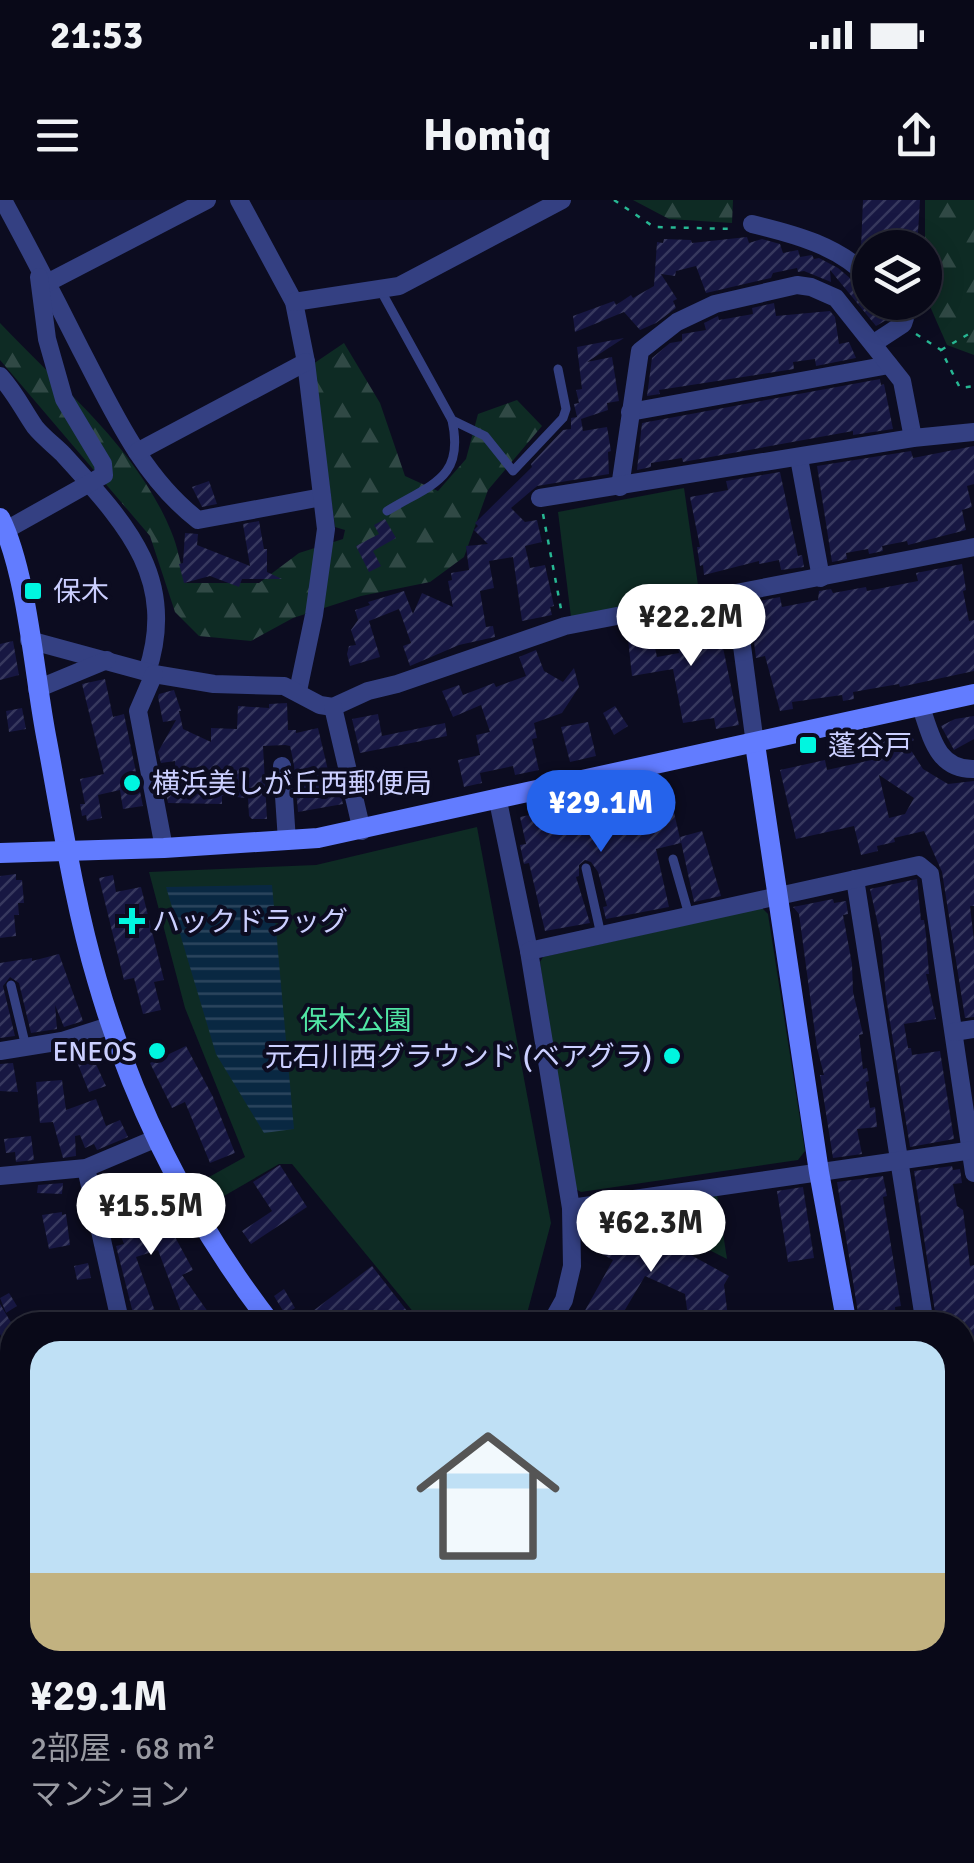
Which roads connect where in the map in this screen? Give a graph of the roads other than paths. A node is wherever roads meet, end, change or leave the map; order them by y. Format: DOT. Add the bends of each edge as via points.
graph roads {
  1 [pos="3,200"];
  2 [pos="207,200"];
  3 [pos="238,200"];
  4 [pos="562,200"];
  5 [pos="752,224"];
  6 [pos="852,266"];
  7 [pos="43,275"];
  8 [pos="380,288"];
  9 [pos="294,302"];
  10 [pos="905,320"];
  11 [pos="874,343"];
  12 [pos="306,362"];
  13 [pos="889,365"];
  14 [pos="558,369"];
  15 [pos="0,376"];
  16 [pos="630,412"];
  17 [pos="452,420"];
  18 [pos="974,432"];
  19 [pos="914,438"];
  20 [pos="137,452"];
  21 [pos="800,458"];
  22 [pos="95,482"];
  23 [pos="620,488"];
  24 [pos="322,497"];
  25 [pos="540,498"];
  26 [pos="387,511"];
  27 [pos="2,522"];
  28 [pos="974,547"];
  29 [pos="821,578"];
  30 [pos="735,594"];
  31 [pos="29,640"];
  32 [pos="108,660"];
  33 [pos="151,673"];
  34 [pos="37,689"];
  35 [pos="298,691"];
  36 [pos="974,694"];
  37 [pos="921,707"];
  38 [pos="333,708"];
  39 [pos="755,744"];
  40 [pos="282,766"];
  41 [pos="974,769"];
  42 [pos="498,801"];
  43 [pos="362,831"];
  44 [pos="288,841"];
  45 [pos="164,848"];
  46 [pos="0,852"];
  47 [pos="68,852"];
  48 [pos="673,860"];
  49 [pos="586,868"];
  50 [pos="601,879"];
  51 [pos="854,879"];
  52 [pos="589,882"];
  53 [pos="779,896"];
  54 [pos="688,915"];
  55 [pos="601,934"];
  56 [pos="529,951"];
  57 [pos="12,984"];
  58 [pos="112,1026"];
  59 [pos="974,1029"];
  60 [pos="954,1032"];
  61 [pos="26,1047"];
  62 [pos="0,1052"];
  63 [pos="157,1138"];
  64 [pos="972,1150"];
  65 [pos="898,1161"];
  66 [pos="86,1168"];
  67 [pos="818,1172"];
  68 [pos="974,1173"];
  69 [pos="0,1176"];
  70 [pos="572,1208"];
  71 [pos="118,1312"];
  72 [pos="262,1312"];
  73 [pos="557,1312"];
  74 [pos="845,1312"];
  75 [pos="923,1312"];
  1 -- 7 [label="street"];
  2 -- 7 [label="street"];
  3 -- 9 [label="street"];
  4 -- 8 [label="street" via="399,286"];
  5 -- 6 [label="street" via="826,246"];
  7 -- 20 [label="street"];
  7 -- 22 [label="street" via="47,338 60,386 104,464"];
  8 -- 9 [label="street"];
  8 -- 17 [label="lane"];
  9 -- 12 [label="street"];
  10 -- 11 [label="street"];
  11 -- 13 [label="street"];
  11 -- 16 [label="street" via="836,298 811,287 740,296 700,310 640,351"];
  12 -- 20 [label="street"];
  12 -- 24 [label="street"];
  13 -- 16 [label="street"];
  13 -- 19 [label="street" via="902,382"];
  14 -- 17 [label="lane" via="563,418 513,471 485,436"];
  15 -- 22 [label="street" via="36,428"];
  16 -- 23 [label="street"];
  17 -- 26 [label="lane" via="456,459"];
  18 -- 19 [label="street"];
  19 -- 21 [label="street"];
  20 -- 24 [label="street" via="198,520"];
  21 -- 23 [label="street"];
  21 -- 29 [label="street"];
  22 -- 27 [label="street"];
  22 -- 33 [label="street" via="148,566 158,620"];
  23 -- 25 [label="street"];
  24 -- 35 [label="street" via="326,530"];
  27 -- 31 [label="street"];
  28 -- 29 [label="street"];
  29 -- 30 [label="street"];
  30 -- 38 [label="street" via="564,626"];
  30 -- 39 [label="street"];
  31 -- 32 [label="street"];
  31 -- 34 [label="street"];
  32 -- 33 [label="street"];
  32 -- 34 [label="street"];
  33 -- 35 [label="street"];
  33 -- 45 [label="street" via="138,711"];
  34 -- 47 [label="street"];
  35 -- 38 [label="street"];
  36 -- 37 [label="street"];
  37 -- 39 [label="street"];
  37 -- 41 [label="street" via="944,759"];
  38 -- 43 [label="street"];
  39 -- 42 [label="street"];
  39 -- 53 [label="street"];
  40 -- 44 [label="street"];
  42 -- 43 [label="street"];
  42 -- 56 [label="street"];
  43 -- 44 [label="street"];
  44 -- 45 [label="street"];
  45 -- 47 [label="street"];
  46 -- 47 [label="street"];
  47 -- 58 [label="street"];
  48 -- 54 [label="lane"];
  49 -- 52 [label="lane"];
  50 -- 52 [label="lane"];
  51 -- 53 [label="street"];
  51 -- 60 [label="street" via="919,865 930,874"];
  51 -- 65 [label="street"];
  52 -- 55 [label="lane"];
  53 -- 54 [label="street"];
  53 -- 67 [label="street"];
  54 -- 55 [label="street"];
  55 -- 56 [label="street"];
  56 -- 70 [label="street"];
  57 -- 61 [label="lane"];
  58 -- 61 [label="street"];
  58 -- 63 [label="street"];
  59 -- 60 [label="street"];
  60 -- 64 [label="street"];
  61 -- 62 [label="street"];
  63 -- 66 [label="street"];
  63 -- 72 [label="street" via="189,1205"];
  64 -- 65 [label="street"];
  64 -- 68 [label="street"];
  65 -- 67 [label="street"];
  65 -- 75 [label="street"];
  66 -- 69 [label="street"];
  66 -- 71 [label="street"];
  67 -- 70 [label="street"];
  67 -- 74 [label="street"];
  70 -- 73 [label="street" via="572,1266"];
}
